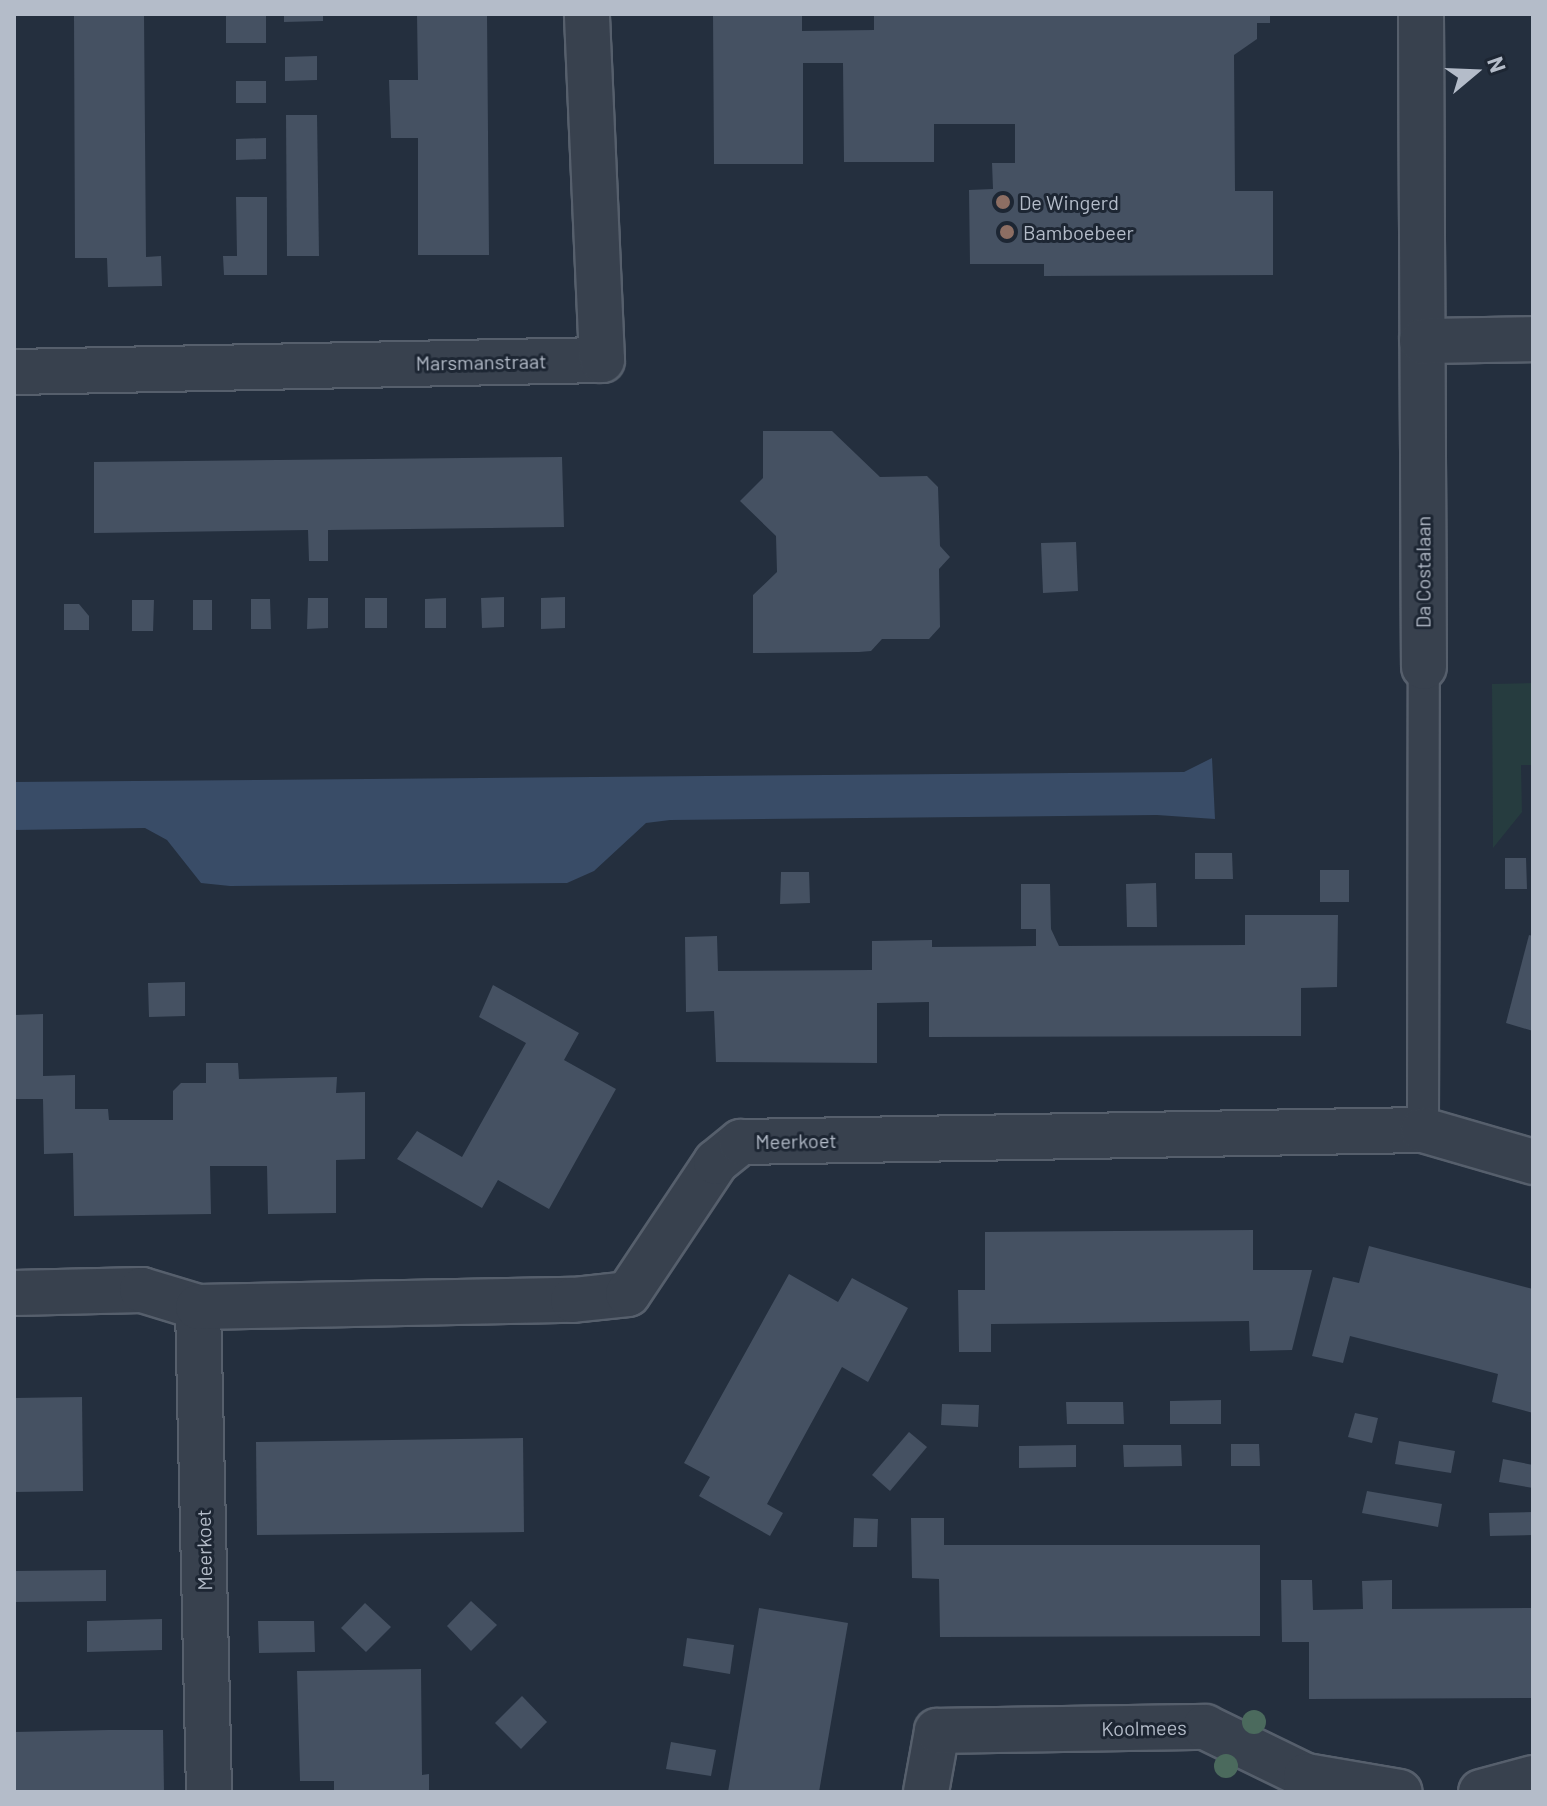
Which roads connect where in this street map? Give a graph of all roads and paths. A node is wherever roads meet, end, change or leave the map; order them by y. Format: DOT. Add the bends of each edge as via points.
graph roads {
  1 [pos="587,14"];
  2 [pos="1421,14"];
  3 [pos="1533,339"];
  4 [pos="1422,341"];
  5 [pos="14,372"];
  6 [pos="1424,667"];
  7 [pos="1423,1130"];
  8 [pos="1533,1162"];
  9 [pos="14,1293"];
  10 [pos="198,1307"];
  11 [pos="1533,1778"];
  12 [pos="209,1792"];
  13 [pos="926,1792"];
  14 [pos="1400,1792"];
  15 [pos="1481,1792"];
  1 -- 5 [label="street, Marsmanstraat" via="602,360"];
  2 -- 4 [label="street, Da Costalaan"];
  3 -- 4 [label="street"];
  4 -- 6 [label="street, Da Costalaan"];
  6 -- 7 [label="lane, Da Costalaan"];
  7 -- 8 [label="street"];
  7 -- 10 [label="street, Meerkoet" via="741,1142 716,1162 628,1294 573,1300"];
  9 -- 10 [label="street, Meerkoet" via="142,1290"];
  10 -- 12 [label="street, Meerkoet"];
  11 -- 15 [label="street"];
  13 -- 14 [label="street, Koolmees" via="937,1731 1205,1727 1306,1776"];
}
